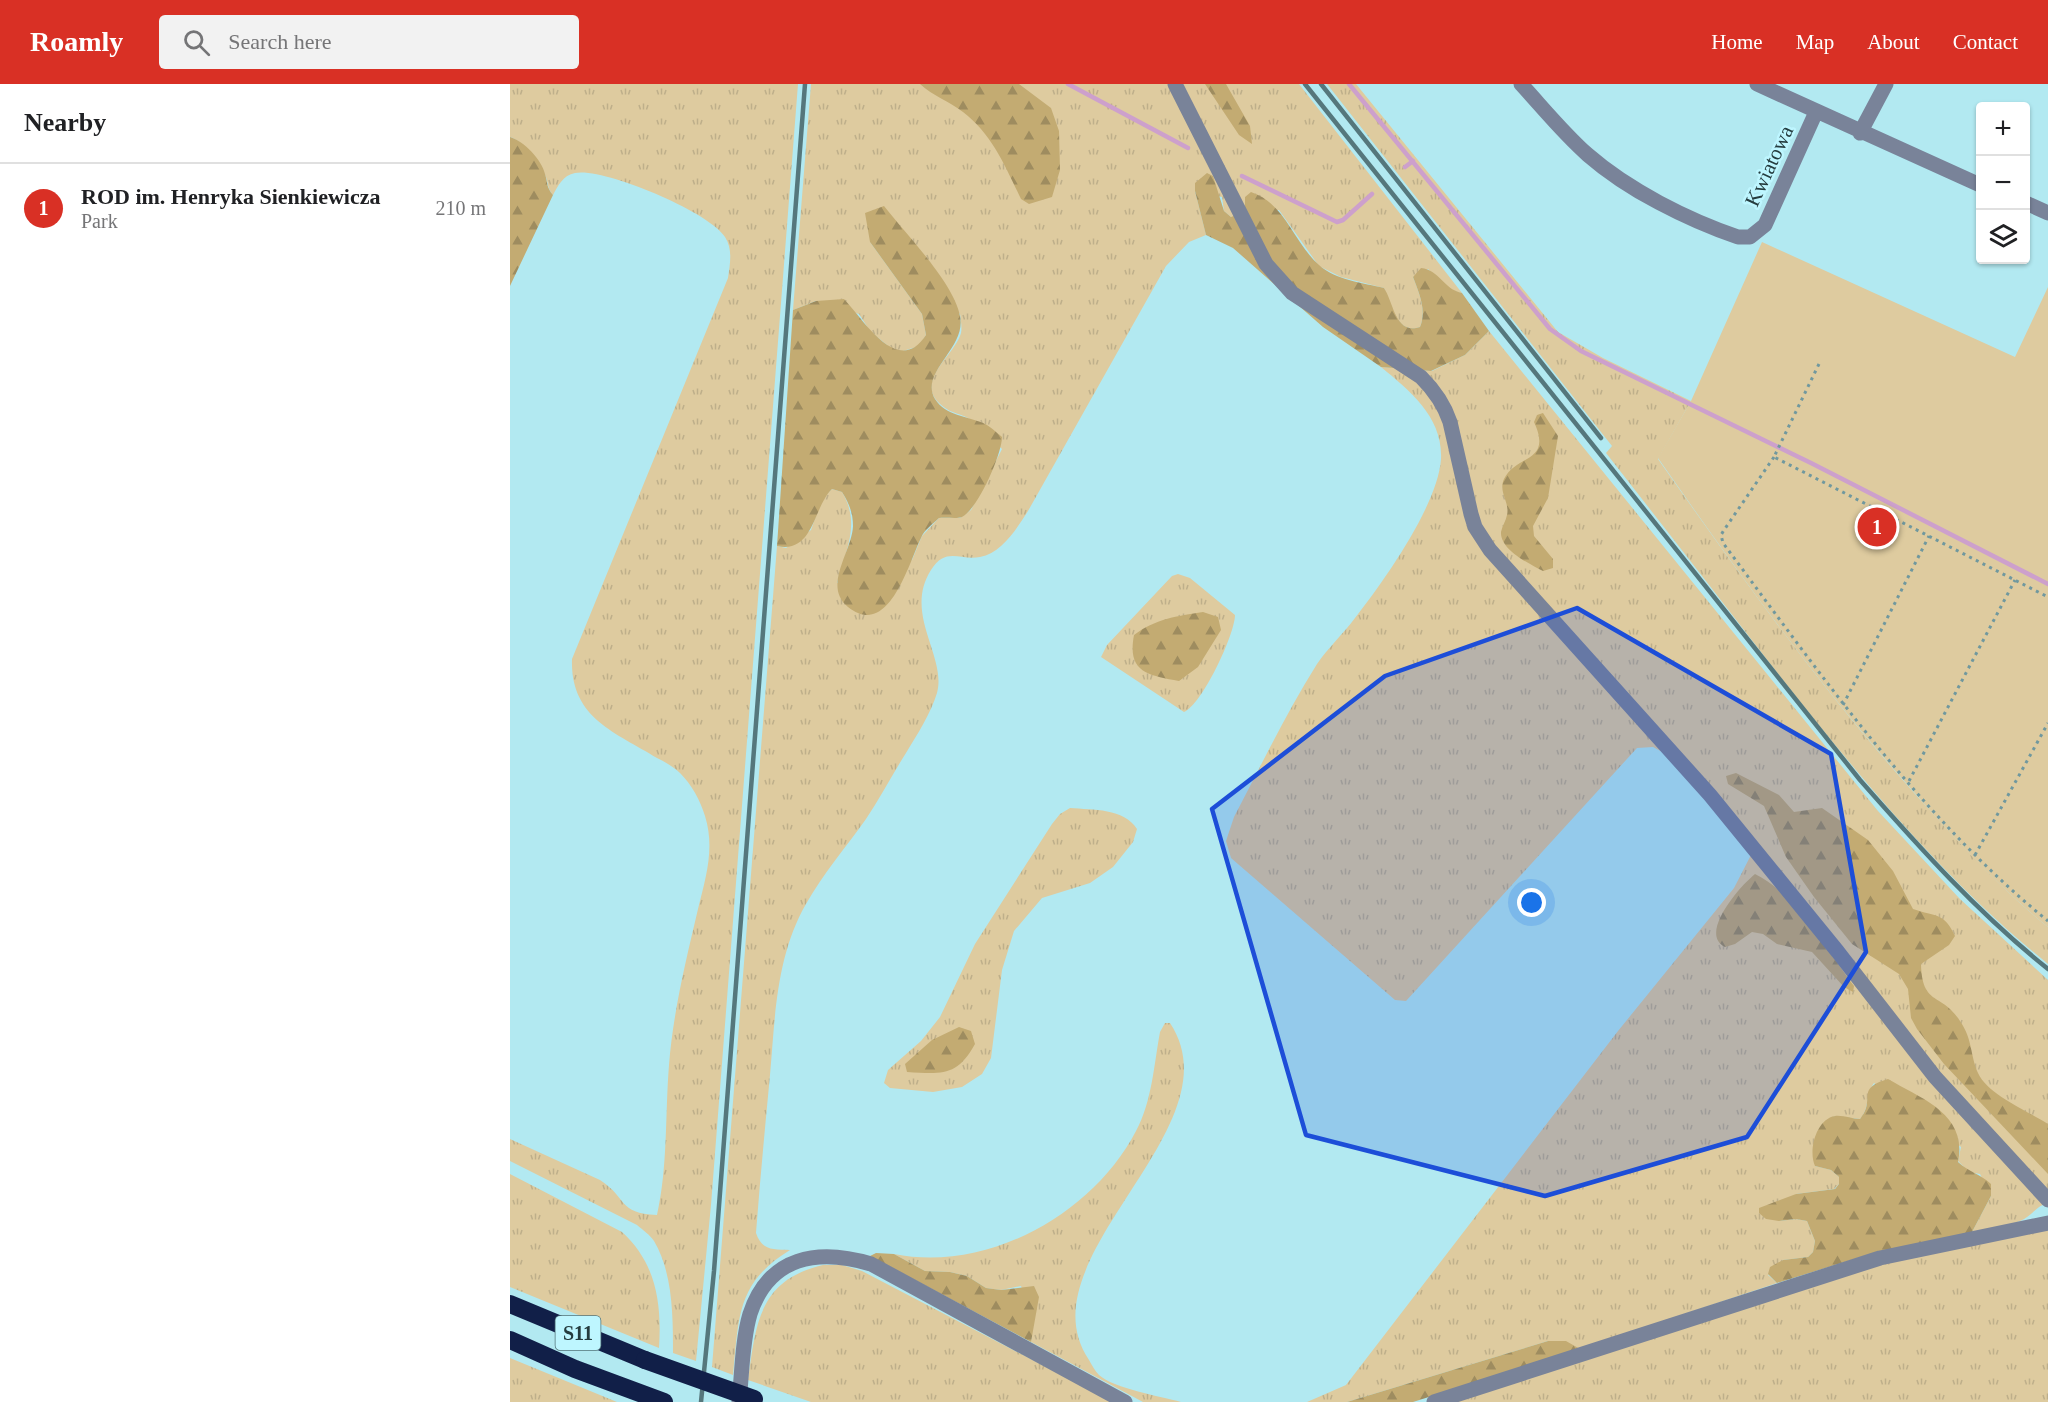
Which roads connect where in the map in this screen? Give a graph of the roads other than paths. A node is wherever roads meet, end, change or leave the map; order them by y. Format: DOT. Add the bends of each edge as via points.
graph roads {
  1 [pos="1175,84"];
  2 [pos="1521,84"];
  3 [pos="1757,84"];
  4 [pos="1886,84"];
  5 [pos="1816,112"];
  6 [pos="1860,133"];
  7 [pos="1976,183"];
  8 [pos="2030,205"];
  9 [pos="2048,213"];
  10 [pos="2048,1200"];
  11 [pos="2048,1223"];
  12 [pos="510,1304"];
  13 [pos="510,1340"];
  14 [pos="752,1401"];
  15 [pos="664,1402"];
  16 [pos="1125,1402"];
  17 [pos="1434,1402"];
  1 -- 10 [label="street" via="1274,275 1292,293 1432,388 1450,422 1475,526 1490,550 1710,795 1935,1077"];
  2 -- 5 [label="street, Kwiatowa" via="1569,137 1605,168 1652,198 1738,237 1750,237 1765,225"];
  3 -- 5 [label="street"];
  4 -- 6 [label="street"];
  5 -- 6 [label="street, Kwiatowa"];
  6 -- 7 [label="street, Kwiatowa"];
  8 -- 9 [label="street"];
  11 -- 17 [label="street" via="1880,1258"];
  12 -- 14 [label="highway, S11, bridge"];
  13 -- 15 [label="highway, S11"];
  14 -- 16 [label="street" via="749,1317 757,1297 770,1278 789,1265 808,1257 829,1256 871,1264"];
}
